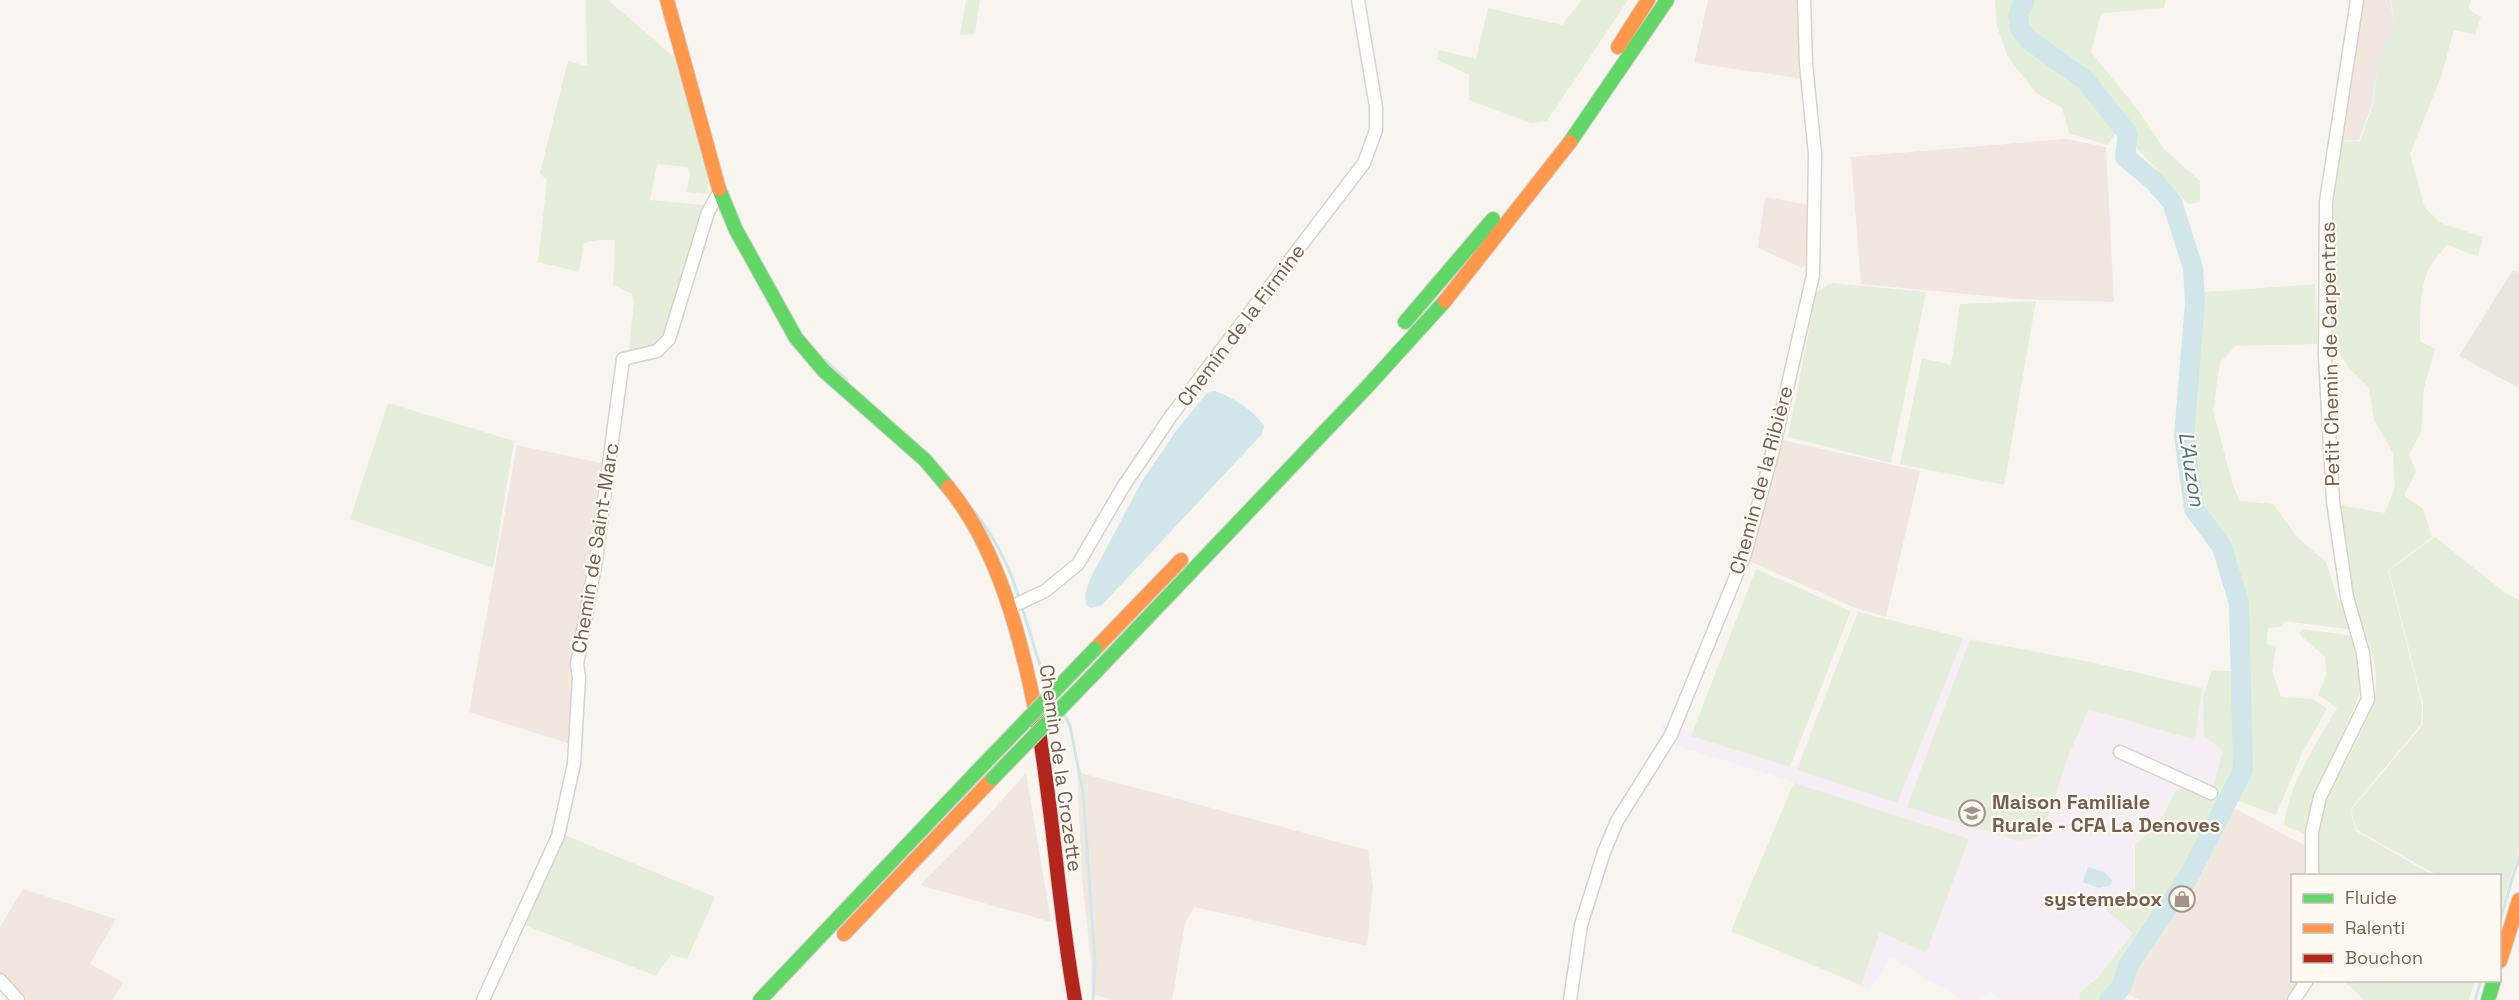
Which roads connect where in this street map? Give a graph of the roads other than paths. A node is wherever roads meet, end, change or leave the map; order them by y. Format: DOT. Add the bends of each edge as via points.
graph roads {
  1 [pos="667,0"];
  2 [pos="1358,0"];
  3 [pos="1648,0"];
  4 [pos="1667,0"];
  5 [pos="1804,0"];
  6 [pos="2357,0"];
  7 [pos="1576,108"];
  8 [pos="1542,155"];
  9 [pos="720,191"];
  10 [pos="1394,335"];
  11 [pos="1193,547"];
  12 [pos="1011,607"];
  13 [pos="2120,752"];
  14 [pos="2211,794"];
  15 [pos="2312,874"];
  16 [pos="2519,900"];
  17 [pos="836,942"];
  18 [pos="2501,956"];
  19 [pos="0,980"];
  20 [pos="2306,982"];
  21 [pos="2494,982"];
  22 [pos="18,1000"];
  23 [pos="483,1000"];
  24 [pos="760,1000"];
  25 [pos="1075,1000"];
  26 [pos="1570,1000"];
  27 [pos="2294,1000"];
  28 [pos="2488,1000"];
  1 -- 9 [label="main road, Chemin de la Crozette"];
  2 -- 12 [label="street, Chemin de la Firmine" via="1376,107 1376,130 1364,163 1171,416 1078,564 1045,591"];
  3 -- 7 [label="main road"];
  4 -- 17 [label="main road, bridge" via="1554,165 1459,286"];
  5 -- 26 [label="street, Chemin de la Ribière" via="1815,154 1813,275 1773,450 1745,554 1671,735 1617,821 1604,852 1581,925"];
  6 -- 15 [label="street, Petit Chemin de Carpentras" via="2326,202 2325,356 2333,501 2347,597 2363,652 2368,699 2320,797 2312,832"];
  8 -- 10 [label="main road" via="1447,276"];
  9 -- 12 [label="main road, Chemin de la Crozette" via="736,230 796,338 824,371 925,460 960,502"];
  9 -- 23 [label="street, Chemin de Saint-Marc" via="708,212 669,339 657,351 623,359 596,560 577,664 574,764 558,836"];
  11 -- 24 [label="main road, bridge"];
  12 -- 25 [label="main road, Chemin de la Crozette" via="1043,753"];
  13 -- 14 [label="street"];
  16 -- 18 [label="main road"];
  19 -- 22 [label="street"];
  20 -- 27 [label="street"];
  21 -- 28 [label="main road"];
}
